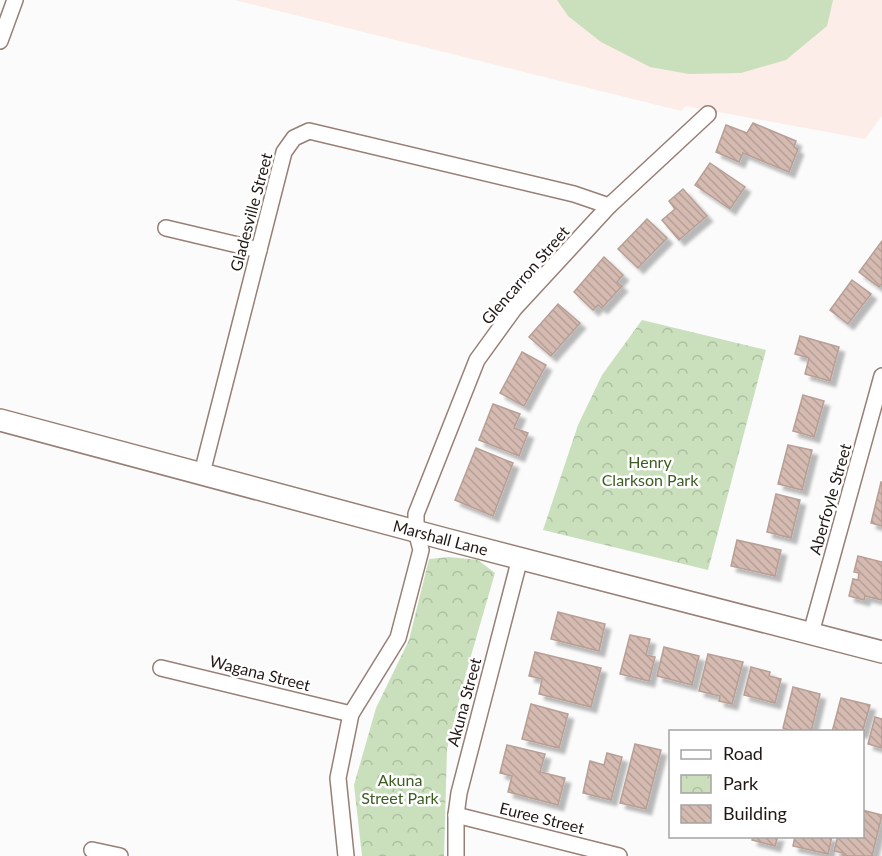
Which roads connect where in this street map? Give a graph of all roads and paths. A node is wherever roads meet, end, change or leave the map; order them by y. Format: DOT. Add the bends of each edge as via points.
graph roads {
  1 [pos="15,0"];
  2 [pos="0,41"];
  3 [pos="708,114"];
  4 [pos="609,206"];
  5 [pos="166,228"];
  6 [pos="259,250"];
  7 [pos="882,376"];
  8 [pos="0,420"];
  9 [pos="866,437"];
  10 [pos="882,441"];
  11 [pos="202,473"];
  12 [pos="416,531"];
  13 [pos="520,558"];
  14 [pos="811,633"];
  15 [pos="882,652"];
  16 [pos="161,668"];
  17 [pos="351,714"];
  18 [pos="456,815"];
  19 [pos="92,850"];
  20 [pos="120,856"];
  21 [pos="346,856"];
  22 [pos="456,856"];
  23 [pos="619,856"];
  1 -- 2 [label="street"];
  3 -- 4 [label="street, Glencarron Street"];
  4 -- 6 [label="street, Gladesville Street" via="574,194 309,131 294,138 284,152"];
  4 -- 12 [label="street, Glencarron Street" via="514,309 477,360 416,514"];
  5 -- 6 [label="street"];
  6 -- 11 [label="street, Gladesville Street"];
  7 -- 9 [label="street, Aberfoyle Street"];
  8 -- 11 [label="street, Marshall Lane"];
  9 -- 10 [label="street"];
  9 -- 14 [label="street, Aberfoyle Street"];
  11 -- 12 [label="street, Marshall Lane"];
  12 -- 13 [label="street, Marshall Lane"];
  12 -- 17 [label="street, Glencarron Street" via="422,550 398,638"];
  13 -- 14 [label="street, Marshall Lane"];
  13 -- 18 [label="street, Akuna Street"];
  14 -- 15 [label="street, Marshall Lane"];
  16 -- 17 [label="street, Wagana Street"];
  17 -- 21 [label="street" via="338,778"];
  18 -- 22 [label="street, Akuna Street"];
  18 -- 23 [label="street, Euree Street"];
  19 -- 20 [label="street"];
}
